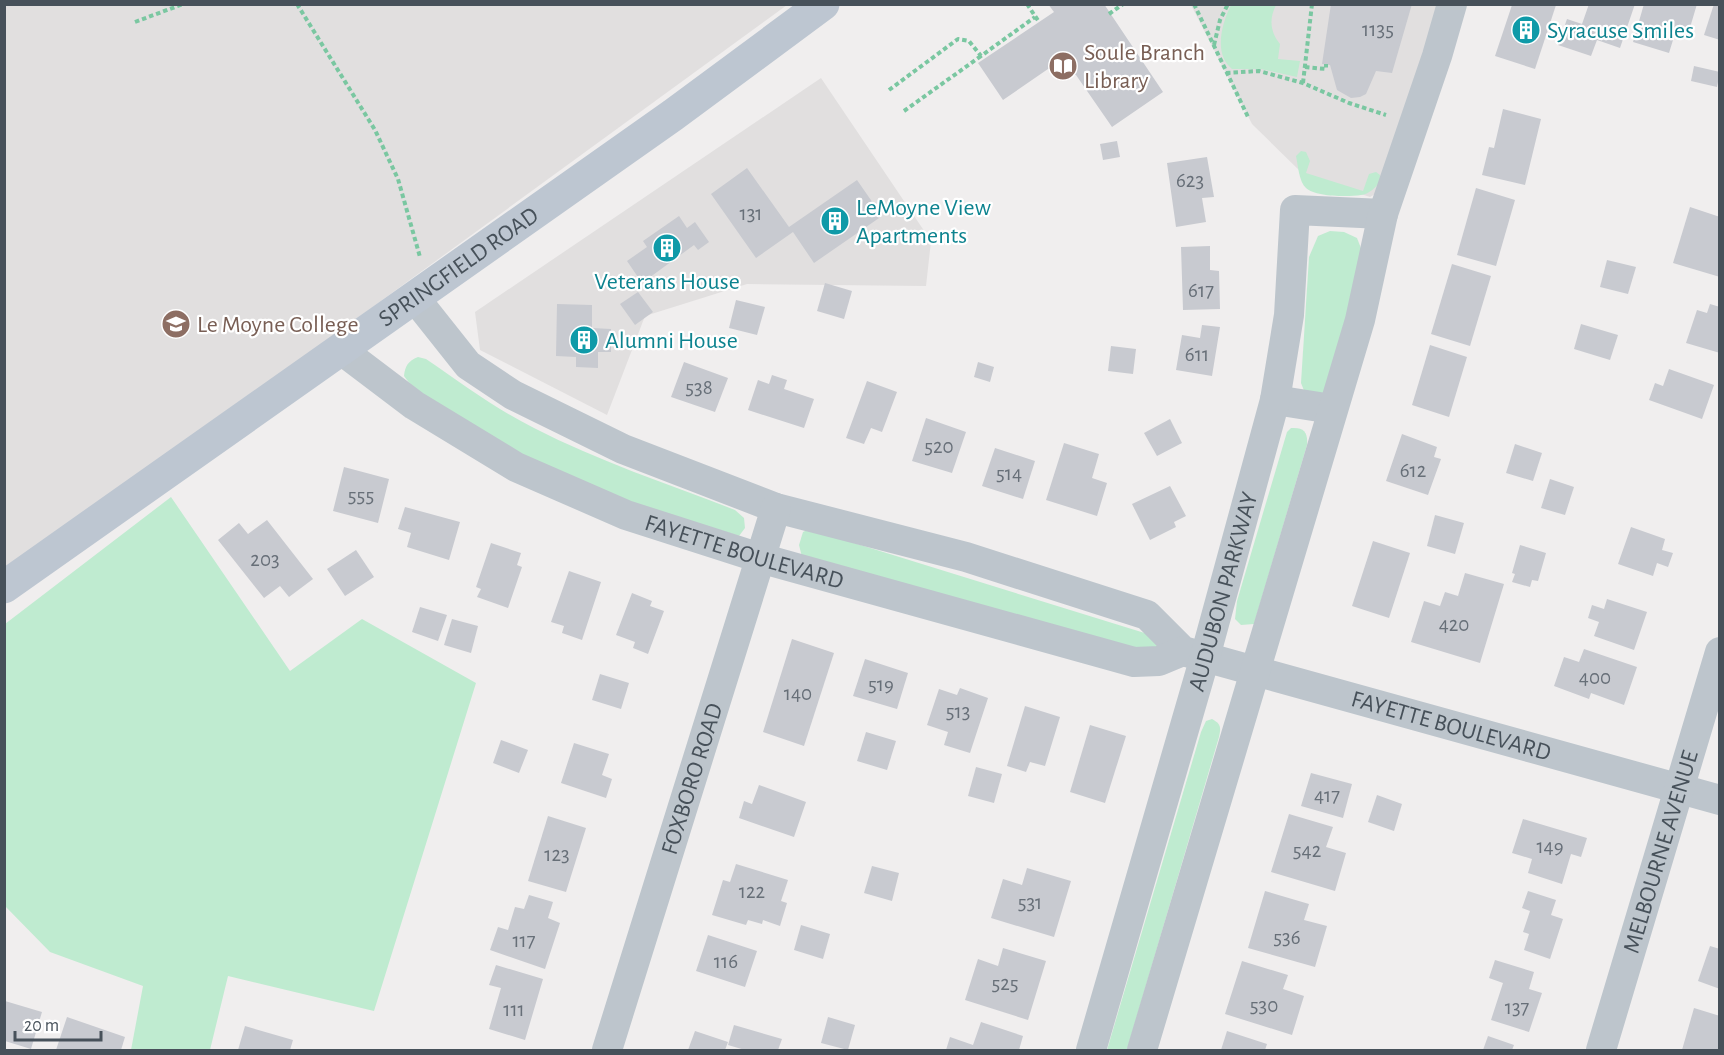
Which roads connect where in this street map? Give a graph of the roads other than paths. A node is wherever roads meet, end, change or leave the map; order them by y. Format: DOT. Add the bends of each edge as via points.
graph roads {
  1 [pos="823,4"];
  2 [pos="1452,4"];
  3 [pos="1383,214"];
  4 [pos="421,292"];
  5 [pos="340,349"];
  6 [pos="1275,400"];
  7 [pos="1332,410"];
  8 [pos="776,508"];
  9 [pos="760,558"];
  10 [pos="4,587"];
  11 [pos="1719,652"];
  12 [pos="1194,654"];
  13 [pos="1254,671"];
  14 [pos="1679,788"];
  15 [pos="1719,800"];
  16 [pos="607,1050"];
  17 [pos="1091,1050"];
  18 [pos="1142,1050"];
  19 [pos="1601,1050"];
  1 -- 4 [label="street, SPRINGFIELD ROAD"];
  2 -- 3 [label="street, AUDUBON PARKWAY"];
  3 -- 6 [label="street, AUDUBON PARKWAY" via="1295,210 1289,315"];
  3 -- 7 [label="street, AUDUBON PARKWAY" via="1360,320"];
  4 -- 5 [label="street, SPRINGFIELD ROAD"];
  4 -- 8 [label="street, FAYETTE BOULEVARD" via="468,365 513,395 623,449"];
  5 -- 9 [label="street, FAYETTE BOULEVARD" via="414,405 516,467 626,515"];
  5 -- 10 [label="street, SPRINGFIELD ROAD"];
  6 -- 7 [label="street"];
  6 -- 12 [label="street, AUDUBON PARKWAY"];
  7 -- 13 [label="street, AUDUBON PARKWAY"];
  8 -- 9 [label="street, FOXBORO ROAD"];
  8 -- 12 [label="street, FAYETTE BOULEVARD" via="966,557 1147,615"];
  9 -- 12 [label="street, FAYETTE BOULEVARD" via="1134,662"];
  9 -- 16 [label="street, FOXBORO ROAD"];
  11 -- 14 [label="street, MELBOURNE AVENUE"];
  12 -- 13 [label="street, FAYETTE BOULEVARD"];
  12 -- 17 [label="street, AUDUBON PARKWAY"];
  13 -- 14 [label="street, FAYETTE BOULEVARD"];
  13 -- 18 [label="street, AUDUBON PARKWAY"];
  14 -- 15 [label="street, FAYETTE BOULEVARD"];
  14 -- 19 [label="street, MELBOURNE AVENUE"];
}
